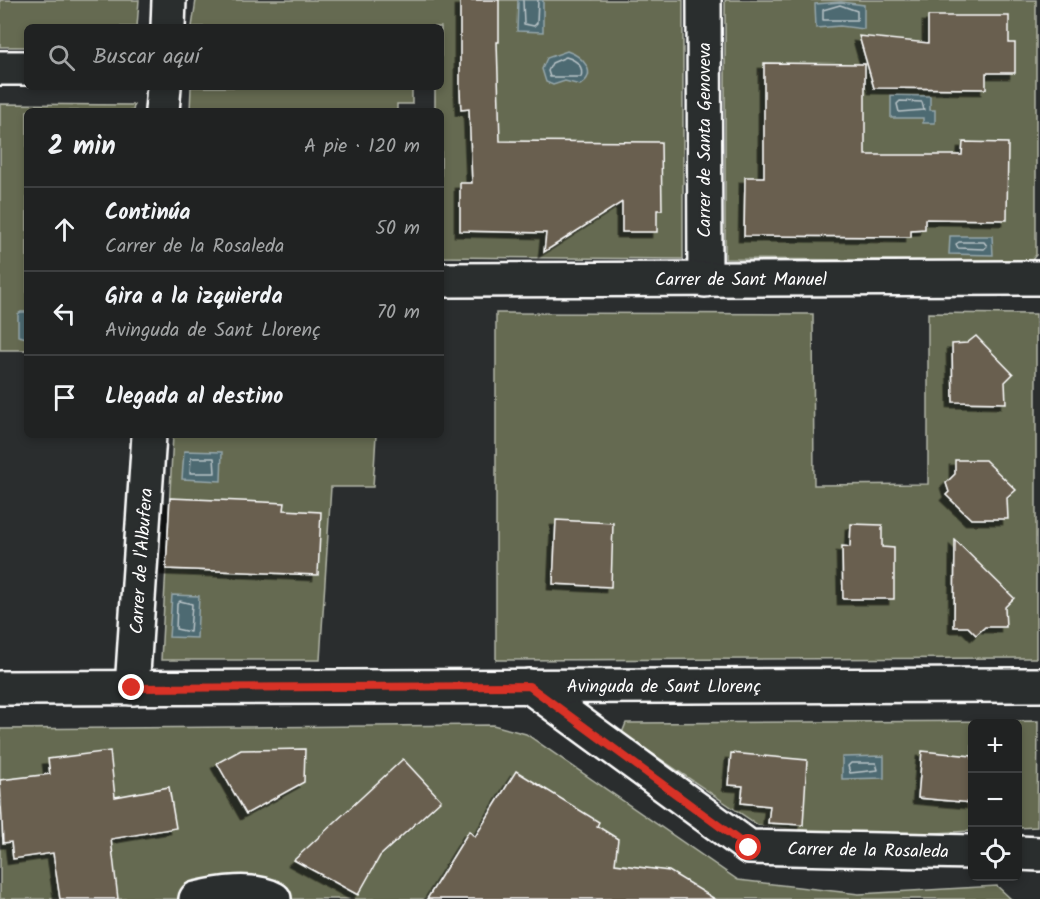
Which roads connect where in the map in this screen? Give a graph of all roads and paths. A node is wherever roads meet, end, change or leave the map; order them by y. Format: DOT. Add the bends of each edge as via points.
graph roads {
  1 [pos="169,0"];
  2 [pos="704,0"];
  3 [pos="168,24"];
  4 [pos="0,68"];
  5 [pos="24,68"];
  6 [pos="164,90"];
  7 [pos="162,108"];
  8 [pos="1040,278"];
  9 [pos="444,280"];
  10 [pos="705,280"];
  11 [pos="149,438"];
  12 [pos="1040,685"];
  13 [pos="529,686"];
  14 [pos="0,688"];
  15 [pos="132,688"];
  16 [pos="968,852"];
  17 [pos="1022,853"];
  18 [pos="1040,854"];
  19 [pos="196,899"];
  20 [pos="274,899"];
  1 -- 3 [label="street"];
  2 -- 10 [label="street, Carrer de Santa Genoveva"];
  4 -- 5 [label="street"];
  6 -- 7 [label="street"];
  8 -- 10 [label="street, Carrer de Sant Manuel"];
  9 -- 10 [label="street, Carrer de Sant Manuel"];
  11 -- 15 [label="street, Carrer de l'Albufera"];
  12 -- 13 [label="street, Avinguda de Sant Llorenç"];
  13 -- 15 [label="street, Avinguda de Sant Llorenç"];
  13 -- 16 [label="street, Carrer de la Rosaleda" via="749,848"];
  14 -- 15 [label="street, Avinguda de Sant Llorenç"];
  17 -- 18 [label="street"];
  19 -- 20 [label="street" via="213,894 264,894"];
}
